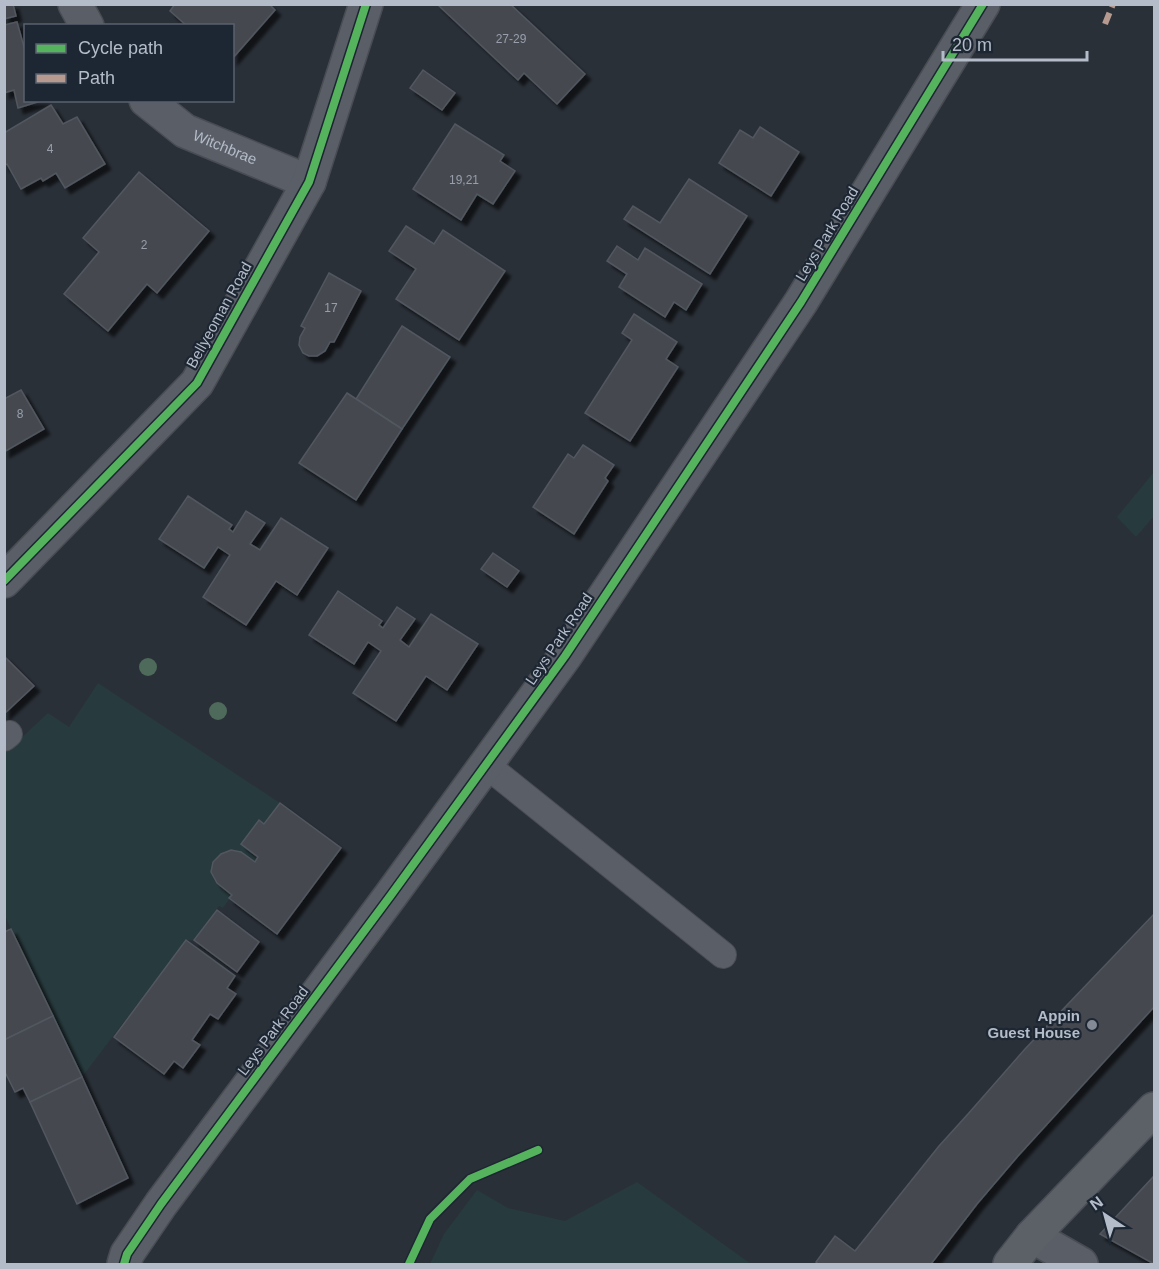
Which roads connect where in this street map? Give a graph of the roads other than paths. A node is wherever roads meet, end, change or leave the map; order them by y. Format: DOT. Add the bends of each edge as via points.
graph roads {
  1 [pos="75,4"];
  2 [pos="366,4"];
  3 [pos="983,4"];
  4 [pos="86,24"];
  5 [pos="149,102"];
  6 [pos="309,182"];
  7 [pos="4,581"];
  8 [pos="485,764"];
  9 [pos="723,955"];
  10 [pos="1155,1109"];
  11 [pos="1032,1236"];
  12 [pos="124,1264"];
  13 [pos="1010,1264"];
  14 [pos="1081,1264"];
  1 -- 4 [label="street"];
  2 -- 6 [label="street, Bellyeoman Road"];
  3 -- 8 [label="street, Leys Park Road" via="801,302 565,656"];
  5 -- 6 [label="street, Witchbrae" via="185,131"];
  6 -- 7 [label="street, Bellyeoman Road" via="197,383"];
  8 -- 9 [label="lane"];
  8 -- 12 [label="street, Leys Park Road" via="161,1204"];
  10 -- 11 [label="main road"];
  11 -- 13 [label="main road"];
  11 -- 14 [label="street"];
}
